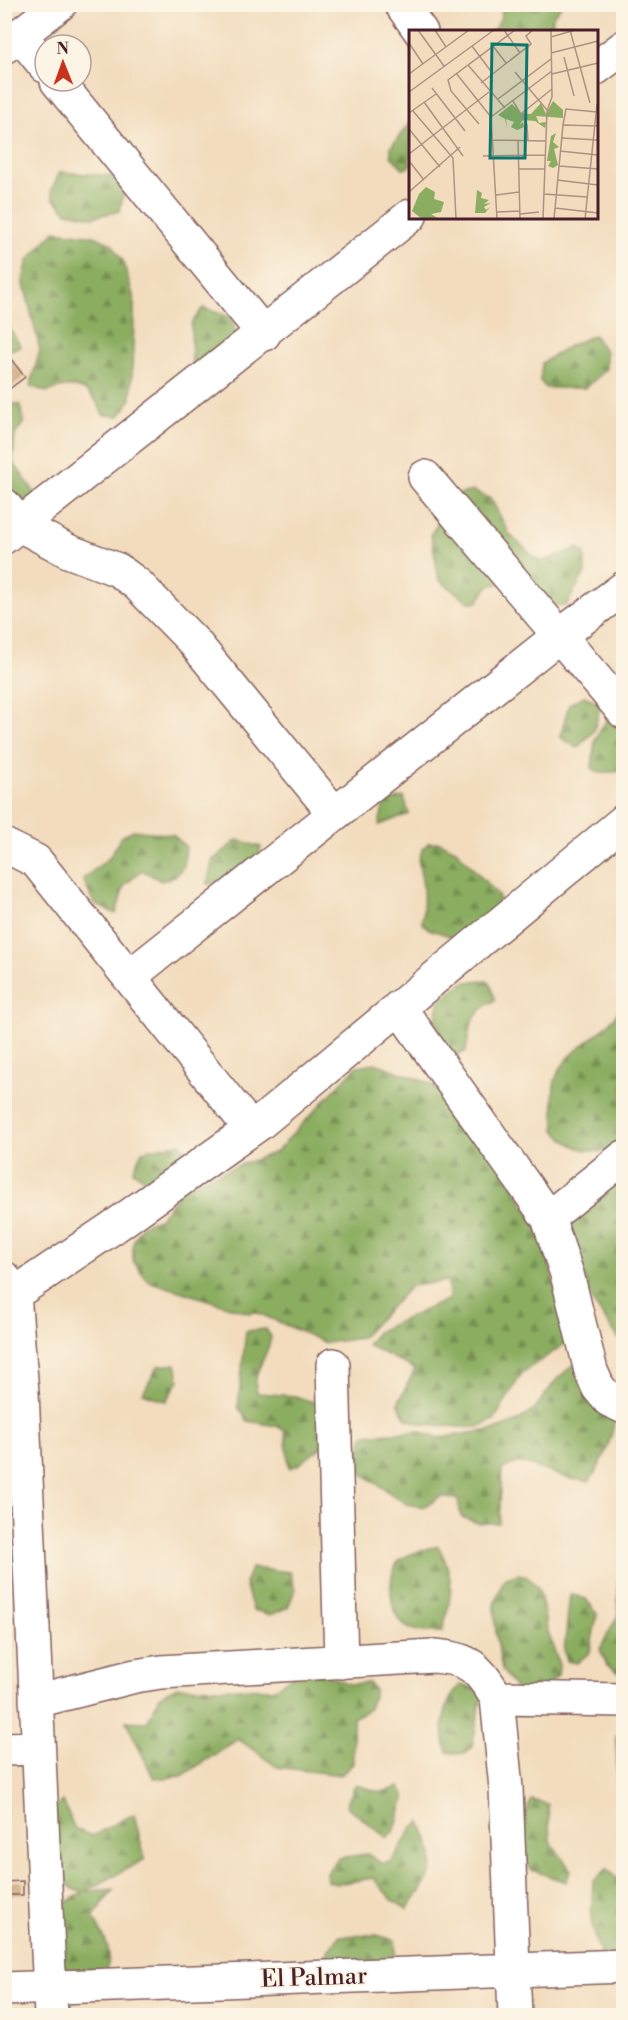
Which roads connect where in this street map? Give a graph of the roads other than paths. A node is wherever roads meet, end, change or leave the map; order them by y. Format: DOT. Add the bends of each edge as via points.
graph roads {
  1 [pos="60,4"];
  2 [pos="400,4"];
  3 [pos="420,30"];
  4 [pos="12,41"];
  5 [pos="624,47"];
  6 [pos="33,57"];
  7 [pos="598,67"];
  8 [pos="67,93"];
  9 [pos="409,218"];
  10 [pos="264,334"];
  11 [pos="425,477"];
  12 [pos="10,522"];
  13 [pos="624,588"];
  14 [pos="559,636"];
  15 [pos="624,712"];
  16 [pos="334,813"];
  17 [pos="624,821"];
  18 [pos="4,845"];
  19 [pos="129,977"];
  20 [pos="399,1007"];
  21 [pos="251,1129"];
  22 [pos="624,1156"];
  23 [pos="548,1218"];
  24 [pos="11,1290"];
  25 [pos="333,1365"];
  26 [pos="624,1407"];
  27 [pos="341,1662"];
  28 [pos="497,1698"];
  29 [pos="624,1700"];
  30 [pos="36,1701"];
  31 [pos="38,1748"];
  32 [pos="4,1749"];
  33 [pos="624,1966"];
  34 [pos="513,1970"];
  35 [pos="4,1989"];
  36 [pos="50,2001"];
  37 [pos="516,2016"];
  1 -- 4 [label="street"];
  2 -- 3 [label="street"];
  4 -- 6 [label="street"];
  5 -- 7 [label="street"];
  8 -- 10 [label="street"];
  9 -- 10 [label="street"];
  10 -- 12 [label="street"];
  11 -- 14 [label="street"];
  12 -- 16 [label="street" via="118,570 137,584 194,642"];
  13 -- 14 [label="street"];
  14 -- 15 [label="street"];
  14 -- 16 [label="street"];
  16 -- 19 [label="street"];
  17 -- 20 [label="street"];
  18 -- 19 [label="street" via="36,861"];
  19 -- 21 [label="street"];
  20 -- 21 [label="street"];
  20 -- 23 [label="street"];
  21 -- 24 [label="street" via="115,1226"];
  22 -- 23 [label="street"];
  23 -- 26 [label="street" via="567,1274 591,1371 609,1400"];
  24 -- 30 [label="street" via="22,1392"];
  25 -- 27 [label="street"];
  27 -- 28 [label="street" via="457,1658 473,1665 485,1677"];
  27 -- 30 [label="street" via="160,1672"];
  28 -- 29 [label="street"];
  28 -- 34 [label="street" via="507,1788"];
  30 -- 31 [label="street"];
  31 -- 32 [label="street"];
  31 -- 36 [label="street"];
  33 -- 34 [label="street, El Palmar"];
  34 -- 36 [label="street, El Palmar"];
  34 -- 37 [label="street"];
  35 -- 36 [label="street, El Palmar"];
}
